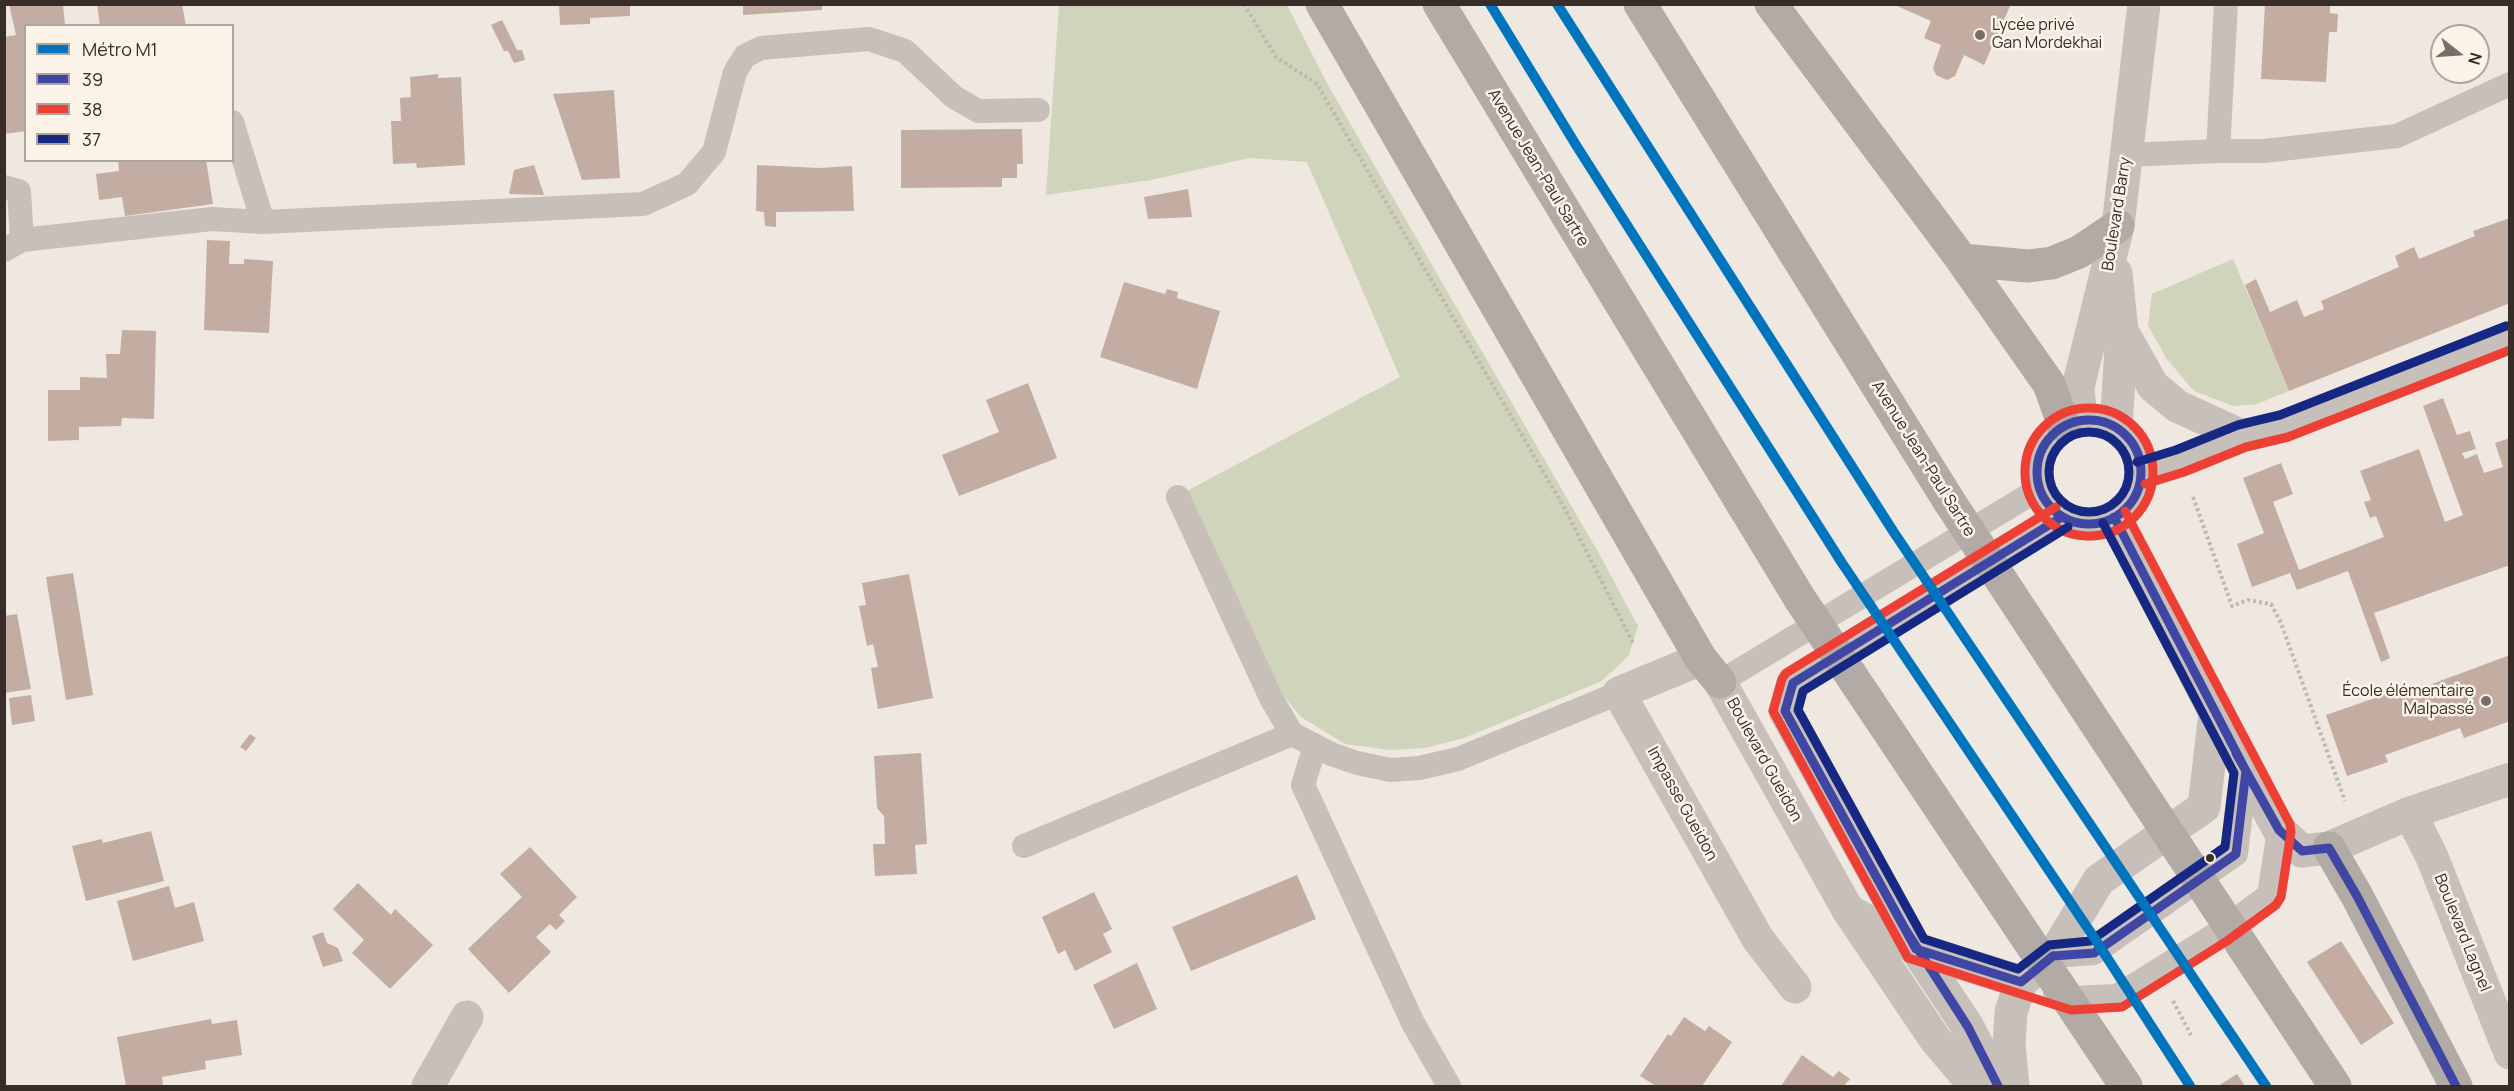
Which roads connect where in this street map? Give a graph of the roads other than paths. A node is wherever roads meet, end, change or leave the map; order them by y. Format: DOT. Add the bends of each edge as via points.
graph roads {
  1 [pos="1322,4"];
  2 [pos="1439,4"];
  3 [pos="1640,4"];
  4 [pos="1771,4"];
  5 [pos="2145,4"];
  6 [pos="2226,4"];
  7 [pos="2510,84"];
  8 [pos="1038,110"];
  9 [pos="234,128"];
  10 [pos="2218,151"];
  11 [pos="2127,155"];
  12 [pos="4,187"];
  13 [pos="263,222"];
  14 [pos="2116,238"];
  15 [pos="13,245"];
  16 [pos="1962,260"];
  17 [pos="2121,331"];
  18 [pos="2510,337"];
  19 [pos="2072,423"];
  20 [pos="2116,427"];
  21 [pos="2242,436"];
  22 [pos="2141,472"];
  23 [pos="2039,489"];
  24 [pos="1178,497"];
  25 [pos="2062,517"];
  26 [pos="2114,518"];
  27 [pos="1710,670"];
  28 [pos="1619,693"];
  29 [pos="2215,713"];
  30 [pos="1292,734"];
  31 [pos="1315,746"];
  32 [pos="2246,771"];
  33 [pos="2510,779"];
  34 [pos="2410,813"];
  35 [pos="2279,830"];
  36 [pos="2343,842"];
  37 [pos="1024,846"];
  38 [pos="1848,910"];
  39 [pos="1916,949"];
  40 [pos="2053,956"];
  41 [pos="2021,982"];
  42 [pos="1795,987"];
  43 [pos="467,1017"];
  44 [pos="2510,1053"];
  45 [pos="428,1086"];
  46 [pos="1449,1086"];
  47 [pos="1975,1086"];
  48 [pos="1998,1086"];
  49 [pos="2013,1086"];
  50 [pos="2126,1086"];
  51 [pos="2335,1086"];
  52 [pos="2456,1086"];
  1 -- 27 [label="highway"];
  2 -- 50 [label="highway, Avenue Jean-Paul Sartre, bridge" via="1800,599"];
  3 -- 51 [label="highway, Avenue Jean-Paul Sartre, bridge" via="1949,501"];
  4 -- 16 [label="highway"];
  5 -- 11 [label="street, Boulevard Barry"];
  6 -- 10 [label="lane"];
  7 -- 10 [label="lane" via="2397,135 2264,151"];
  8 -- 13 [label="lane" via="978,111 954,97 905,51 868,39 761,48 745,56 735,72 714,152 687,184 643,204"];
  9 -- 13 [label="lane"];
  10 -- 11 [label="lane"];
  11 -- 14 [label="street, Boulevard Barry"];
  12 -- 15 [label="lane" via="19,191"];
  13 -- 15 [label="lane" via="212,219"];
  14 -- 16 [label="highway" via="2052,263 2028,266"];
  14 -- 17 [label="street"];
  14 -- 19 [label="street, Boulevard Barry"];
  16 -- 19 [label="highway"];
  17 -- 20 [label="street"];
  17 -- 21 [label="street" via="2153,386 2177,406"];
  18 -- 21 [label="street" via="2284,426"];
  19 -- 20 [label="street" via="2099,420"];
  19 -- 23 [label="street" via="2049,438 2040,453"];
  20 -- 22 [label="street" via="2138,455"];
  21 -- 22 [label="street"];
  22 -- 26 [label="street" via="2138,490"];
  23 -- 25 [label="street"];
  23 -- 27 [label="lane, Boulevard Gueidon"];
  24 -- 30 [label="lane" via="1271,698"];
  25 -- 26 [label="street" via="2097,524"];
  25 -- 39 [label="street" via="1793,683 1785,711"];
  26 -- 29 [label="street"];
  27 -- 28 [label="street"];
  27 -- 38 [label="street, Boulevard Gueidon"];
  28 -- 31 [label="lane" via="1458,759 1419,768 1390,770 1357,763"];
  28 -- 42 [label="street, Impasse Gueidon" via="1758,939"];
  29 -- 32 [label="street"];
  29 -- 40 [label="street" via="2204,807 2099,880"];
  30 -- 31 [label="lane"];
  30 -- 37 [label="lane"];
  31 -- 46 [label="lane" via="1304,785 1413,1023"];
  32 -- 35 [label="street"];
  32 -- 40 [label="lane" via="2236,854 2094,953"];
  33 -- 34 [label="street"];
  34 -- 36 [label="street"];
  34 -- 44 [label="street, Boulevard Lagnel" via="2432,857"];
  35 -- 36 [label="street" via="2302,851"];
  35 -- 41 [label="lane" via="2269,895 2117,996 2072,998"];
  36 -- 52 [label="highway" via="2357,896"];
  38 -- 39 [label="street"];
  38 -- 47 [label="street, Boulevard Gueidon" via="1935,1039"];
  39 -- 41 [label="street"];
  39 -- 48 [label="street" via="1968,1027"];
  40 -- 41 [label="street"];
  41 -- 49 [label="street" via="2011,1012"];
  43 -- 45 [label="street"];
}
